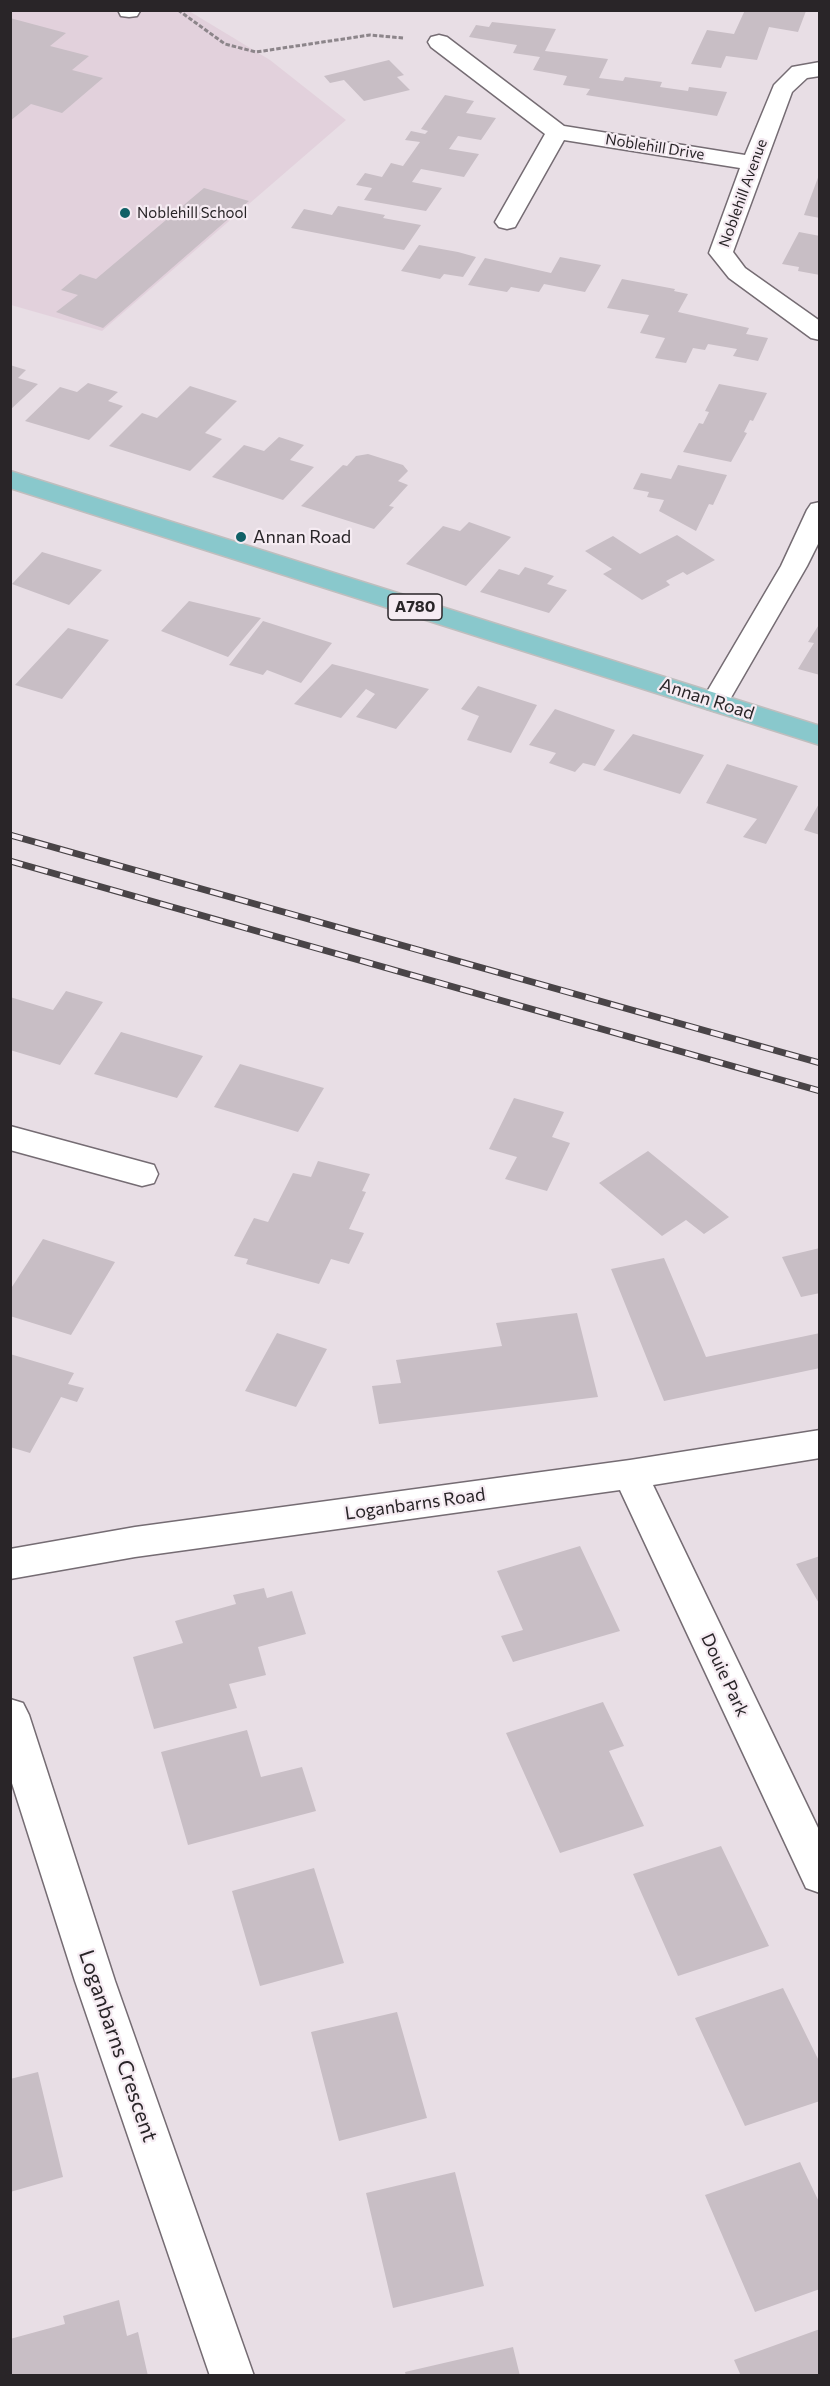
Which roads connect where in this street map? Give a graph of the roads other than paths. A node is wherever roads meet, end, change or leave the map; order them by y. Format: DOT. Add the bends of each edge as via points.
graph roads {
  1 [pos="439,42"];
  2 [pos="819,69"];
  3 [pos="557,132"];
  4 [pos="753,163"];
  5 [pos="507,222"];
  6 [pos="819,333"];
  7 [pos="10,478"];
  8 [pos="819,510"];
  9 [pos="715,702"];
  10 [pos="819,736"];
  11 [pos="10,1138"];
  12 [pos="142,1174"];
  13 [pos="819,1444"];
  14 [pos="630,1474"];
  15 [pos="10,1564"];
  16 [pos="10,1715"];
  17 [pos="819,1875"];
  18 [pos="232,2376"];
  1 -- 3 [label="street, Noblehill Drive"];
  2 -- 4 [label="street, Noblehill Avenue" via="800,72 782,90"];
  3 -- 4 [label="street, Noblehill Drive"];
  3 -- 5 [label="street"];
  4 -- 6 [label="street, Noblehill Avenue" via="721,254 737,273"];
  7 -- 9 [label="main road, Annan Road / A780"];
  8 -- 9 [label="street" via="794,566"];
  9 -- 10 [label="main road, Annan Road / A780"];
  11 -- 12 [label="street"];
  13 -- 14 [label="street, Loganbarns Road"];
  14 -- 15 [label="street, Loganbarns Road" via="135,1542"];
  14 -- 17 [label="street, Douie Park"];
  16 -- 18 [label="street, Loganbarns Crescent" via="94,1981"];
}
